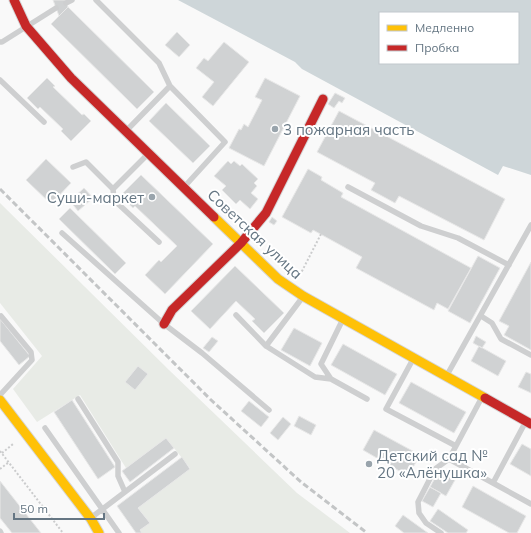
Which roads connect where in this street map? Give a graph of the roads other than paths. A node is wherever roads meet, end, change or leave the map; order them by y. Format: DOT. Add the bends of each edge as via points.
graph roads {
  1 [pos="14,0"];
  2 [pos="96,0"];
  3 [pos="56,8"];
  4 [pos="26,26"];
  5 [pos="0,42"];
  6 [pos="0,80"];
  7 [pos="170,86"];
  8 [pos="323,99"];
  9 [pos="44,122"];
  10 [pos="126,131"];
  11 [pos="149,154"];
  12 [pos="73,167"];
  13 [pos="348,187"];
  14 [pos="184,188"];
  15 [pos="113,189"];
  16 [pos="531,225"];
  17 [pos="62,233"];
  18 [pos="158,242"];
  19 [pos="241,244"];
  20 [pos="509,265"];
  21 [pos="303,296"];
  22 [pos="236,315"];
  23 [pos="1,316"];
  24 [pos="481,316"];
  25 [pos="343,319"];
  26 [pos="164,324"];
  27 [pos="266,346"];
  28 [pos="531,355"];
  29 [pos="413,358"];
  30 [pos="446,377"];
  31 [pos="331,379"];
  32 [pos="0,394"];
  33 [pos="482,397"];
  34 [pos="78,399"];
  35 [pos="367,399"];
  36 [pos="0,400"];
  37 [pos="269,410"];
  38 [pos="528,422"];
  39 [pos="44,428"];
  40 [pos="456,446"];
  41 [pos="175,454"];
  42 [pos="449,459"];
  43 [pos="493,483"];
  44 [pos="125,492"];
  45 [pos="531,504"];
  46 [pos="102,510"];
  47 [pos="90,519"];
  48 [pos="99,533"];
  49 [pos="119,533"];
  50 [pos="441,533"];
  1 -- 4 [label="main road, Советская улица"];
  2 -- 7 [label="lane" via="159,63"];
  3 -- 4 [label="lane"];
  4 -- 5 [label="lane"];
  4 -- 10 [label="main road, Советская улица" via="71,78"];
  6 -- 9 [label="lane"];
  7 -- 10 [label="lane"];
  7 -- 14 [label="lane" via="225,142"];
  8 -- 19 [label="main road" via="266,213"];
  10 -- 11 [label="main road, Советская улица"];
  11 -- 14 [label="main road, Советская улица"];
  11 -- 15 [label="lane"];
  12 -- 15 [label="lane" via="86,162"];
  13 -- 20 [label="lane" via="421,226 458,238"];
  14 -- 19 [label="main road, Советская улица"];
  15 -- 18 [label="lane" via="114,200"];
  16 -- 20 [label="lane"];
  17 -- 26 [label="lane"];
  19 -- 21 [label="main road, Советская улица" via="278,279"];
  19 -- 26 [label="main road" via="172,310"];
  20 -- 24 [label="lane"];
  21 -- 25 [label="main road, Советская улица"];
  21 -- 27 [label="lane"];
  22 -- 27 [label="lane"];
  23 -- 32 [label="lane" via="32,352 32,360"];
  24 -- 28 [label="lane" via="492,323 501,339"];
  24 -- 30 [label="lane"];
  25 -- 29 [label="main road, Советская улица"];
  25 -- 31 [label="lane" via="321,364"];
  26 -- 37 [label="lane"];
  27 -- 31 [label="lane" via="315,377"];
  29 -- 30 [label="main road, Советская улица"];
  29 -- 40 [label="lane" via="386,409"];
  30 -- 33 [label="main road, Советская улица"];
  31 -- 35 [label="lane"];
  33 -- 38 [label="main road, Советская улица"];
  33 -- 40 [label="lane"];
  34 -- 44 [label="lane" via="118,462 118,476"];
  36 -- 47 [label="main road"];
  38 -- 43 [label="lane"];
  39 -- 46 [label="lane"];
  40 -- 42 [label="lane"];
  41 -- 44 [label="lane"];
  42 -- 43 [label="lane"];
  42 -- 50 [label="lane" via="435,469 418,502 419,513 426,523"];
  43 -- 45 [label="lane"];
  44 -- 46 [label="lane"];
  46 -- 47 [label="lane"];
  46 -- 49 [label="lane"];
  47 -- 48 [label="main road"];
}
